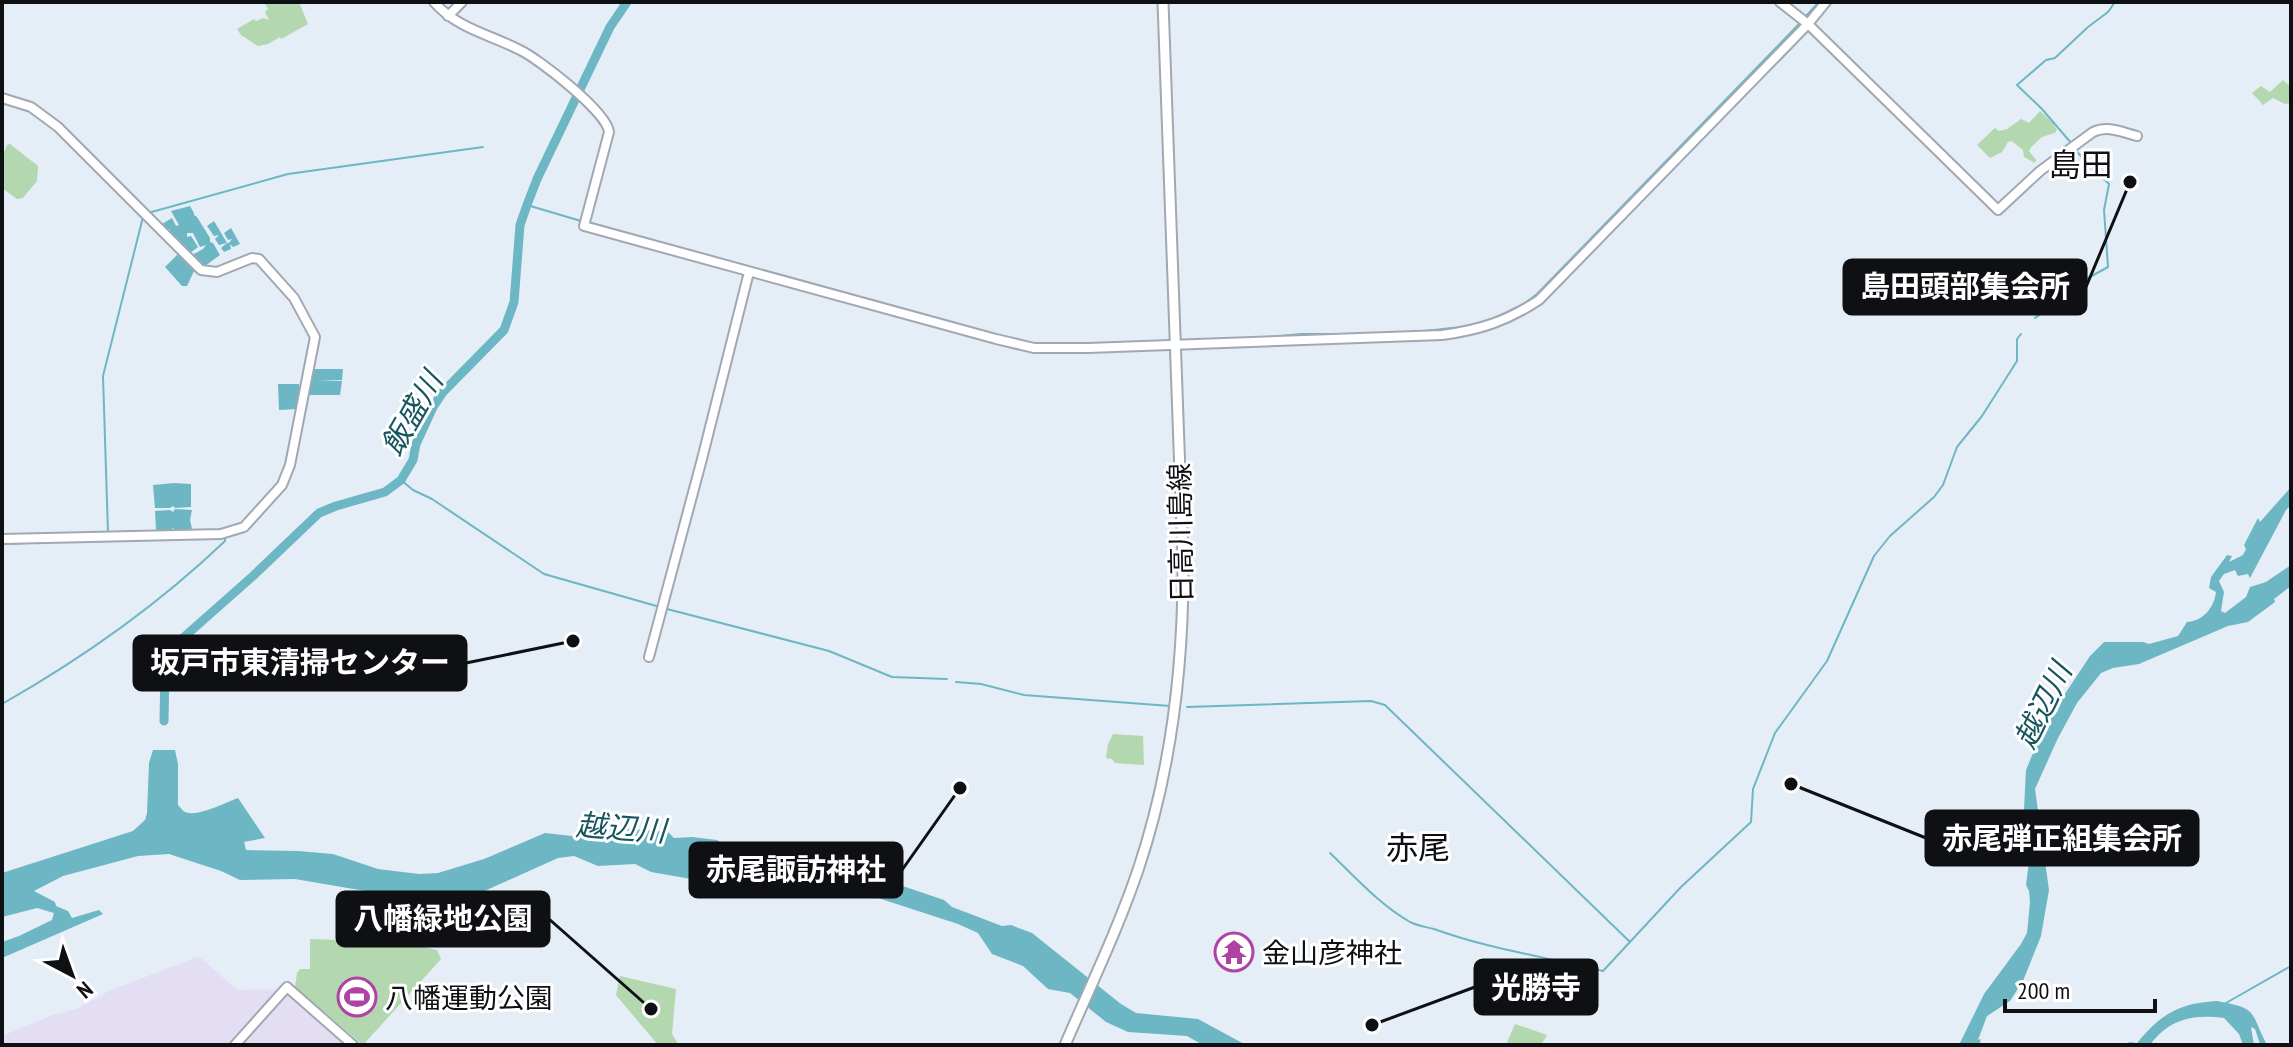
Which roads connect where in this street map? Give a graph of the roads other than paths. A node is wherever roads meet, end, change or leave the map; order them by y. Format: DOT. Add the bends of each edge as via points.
graph roads {
  1 [pos="434,2"];
  2 [pos="462,2"];
  3 [pos="1163,2"];
  4 [pos="1780,2"];
  5 [pos="1826,2"];
  6 [pos="448,16"];
  7 [pos="1808,24"];
  8 [pos="2,98"];
  9 [pos="2137,136"];
  10 [pos="749,272"];
  11 [pos="1175,346"];
  12 [pos="2,539"];
  13 [pos="649,657"];
  14 [pos="235,1045"];
  15 [pos="353,1045"];
  16 [pos="1065,1045"];
  1 -- 6 [label="street"];
  2 -- 6 [label="street"];
  3 -- 11 [label="main road, 日高川島線"];
  4 -- 7 [label="street"];
  5 -- 7 [label="street"];
  6 -- 10 [label="street" via="522,51 607,122 609,132 584,226"];
  7 -- 9 [label="street" via="1998,210 2093,132 2106,128"];
  7 -- 11 [label="street" via="1539,300 1521,311 1474,331 1442,335"];
  8 -- 12 [label="street" via="31,107 58,127 201,270 217,272 259,259 294,298 315,337 290,465 282,485 244,527 221,534"];
  10 -- 11 [label="street" via="1034,348"];
  10 -- 13 [label="street"];
  11 -- 16 [label="main road, 日高川島線" via="1183,570 1178,686 1151,828"];
  14 -- 15 [label="street" via="287,987"];
}
